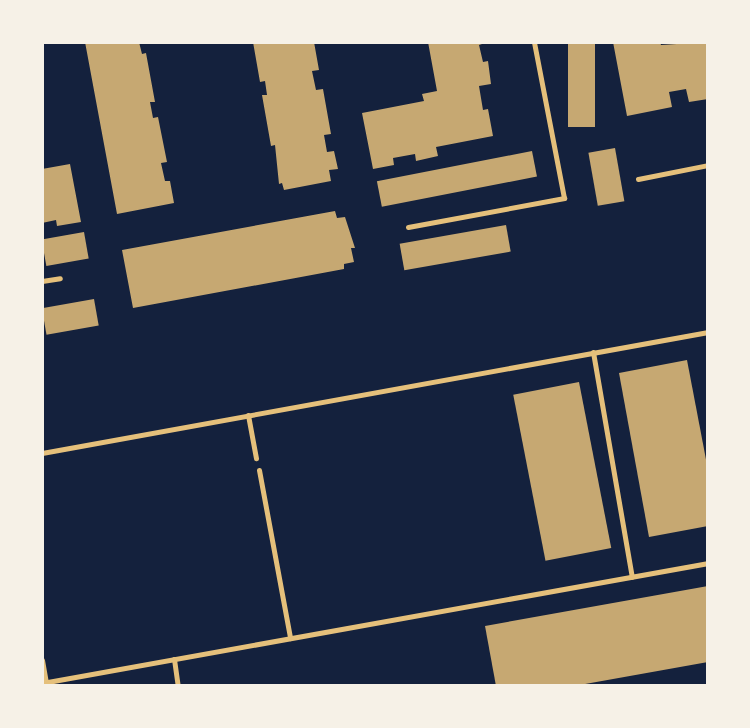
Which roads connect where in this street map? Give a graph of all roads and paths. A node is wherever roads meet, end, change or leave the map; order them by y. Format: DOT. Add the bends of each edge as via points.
graph roads {
  1 [pos="534,42"];
  2 [pos="708,165"];
  3 [pos="638,179"];
  4 [pos="408,227"];
  5 [pos="60,278"];
  6 [pos="42,281"];
  7 [pos="708,332"];
  8 [pos="593,352"];
  9 [pos="248,415"];
  10 [pos="42,453"];
  11 [pos="256,458"];
  12 [pos="259,470"];
  13 [pos="708,563"];
  14 [pos="632,576"];
  15 [pos="290,638"];
  16 [pos="174,659"];
  17 [pos="42,660"];
  18 [pos="44,682"];
  19 [pos="178,686"];
  1 -- 4 [label="lane" via="564,198"];
  2 -- 3 [label="lane"];
  5 -- 6 [label="lane"];
  7 -- 8 [label="lane"];
  8 -- 9 [label="lane"];
  8 -- 14 [label="lane"];
  9 -- 10 [label="lane"];
  9 -- 11 [label="lane"];
  12 -- 15 [label="lane"];
  13 -- 14 [label="lane"];
  14 -- 15 [label="lane"];
  15 -- 16 [label="lane"];
  16 -- 18 [label="lane"];
  16 -- 19 [label="lane"];
  17 -- 18 [label="lane"];
}
